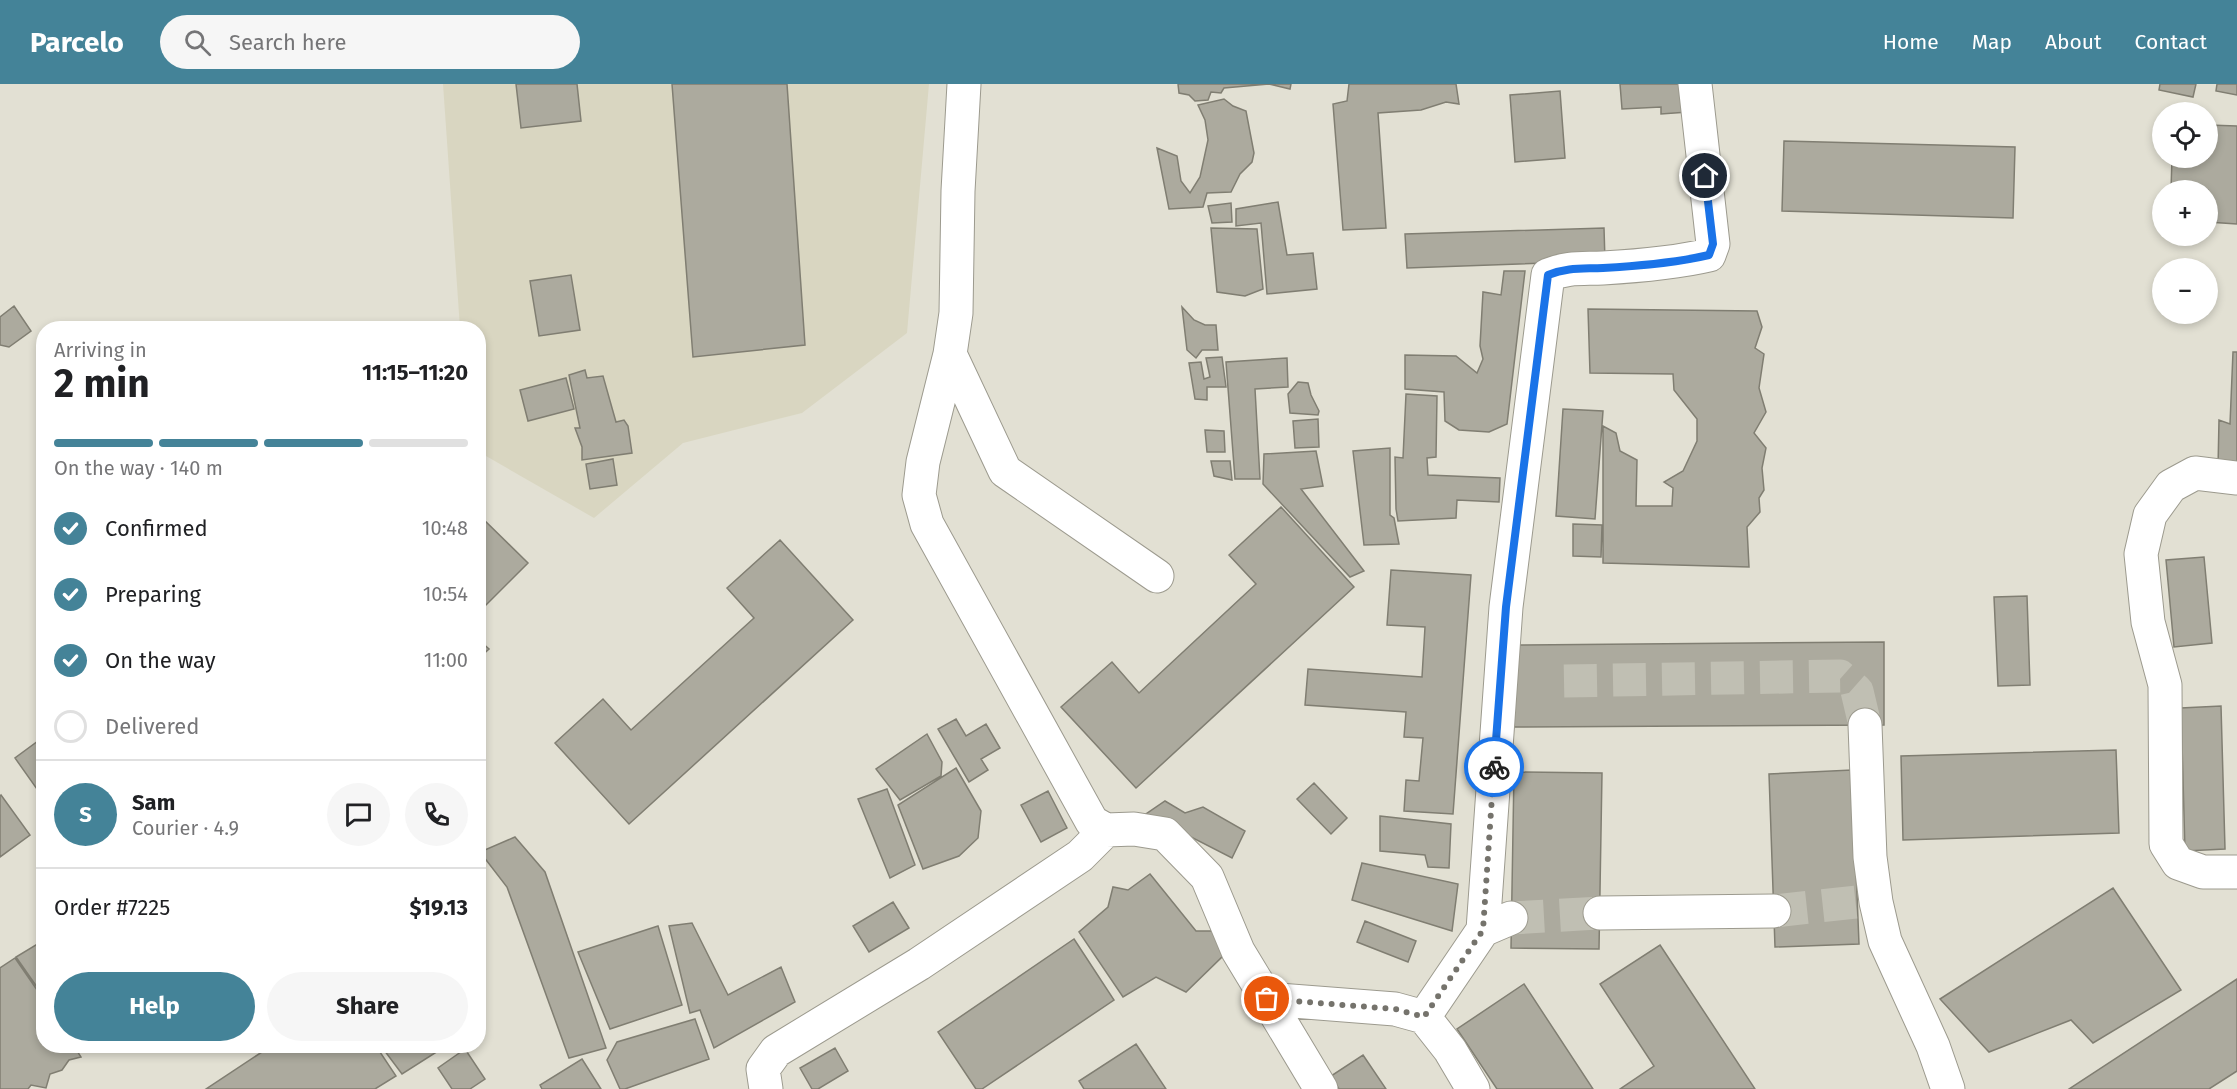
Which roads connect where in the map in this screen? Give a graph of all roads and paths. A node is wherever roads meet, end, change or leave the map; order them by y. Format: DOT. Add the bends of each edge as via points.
graph roads {
  1 [pos="964,84"];
  2 [pos="1695,84"];
  3 [pos="950,354"];
  4 [pos="2237,478"];
  5 [pos="1157,576"];
  6 [pos="1865,725"];
  7 [pos="1106,830"];
  8 [pos="2237,872"];
  9 [pos="1774,911"];
  10 [pos="1600,913"];
  11 [pos="1267,999"];
  12 [pos="1424,1017"];
  13 [pos="766,1089"];
  14 [pos="1321,1089"];
  15 [pos="1473,1089"];
  16 [pos="1947,1089"];
  1 -- 3 [label="street" via="956,314"];
  2 -- 12 [label="street" via="1713,244 1709,255 1602,268 1564,268 1548,275 1506,607 1497,924"];
  3 -- 5 [label="street" via="1005,471"];
  3 -- 7 [label="street" via="923,462 919,495 927,524 1083,808 1092,822"];
  4 -- 8 [label="street" via="2195,473 2171,486 2150,515 2141,554 2148,622 2164,685 2166,844 2178,863 2203,872"];
  6 -- 16 [label="street" via="1870,857 1867,902 1934,1046"];
  7 -- 11 [label="street" via="1166,834 1207,877 1238,951"];
  7 -- 13 [label="street" via="1080,856 776,1051 763,1069"];
  9 -- 10 [label="street"];
  11 -- 12 [label="street" via="1395,1009"];
  11 -- 14 [label="street"];
  12 -- 15 [label="street"];
}
